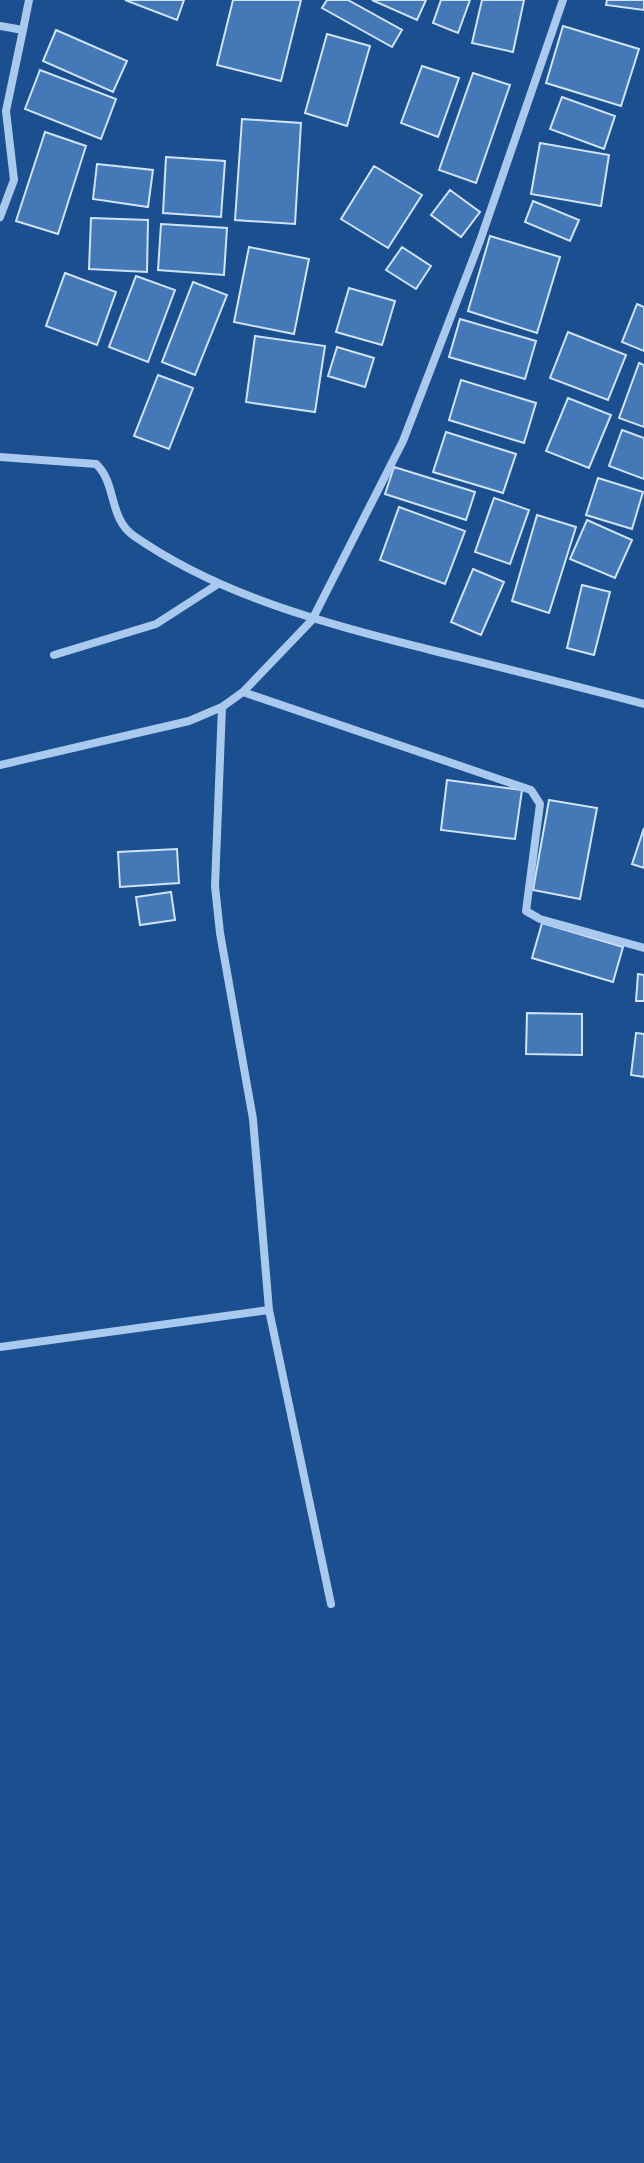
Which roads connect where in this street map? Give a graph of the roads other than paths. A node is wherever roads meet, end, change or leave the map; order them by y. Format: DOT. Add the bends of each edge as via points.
graph roads {
  1 [pos="29,0"];
  2 [pos="563,0"];
  3 [pos="0,26"];
  4 [pos="23,30"];
  5 [pos="0,217"];
  6 [pos="0,457"];
  7 [pos="218,584"];
  8 [pos="312,620"];
  9 [pos="54,655"];
  10 [pos="243,692"];
  11 [pos="644,704"];
  12 [pos="222,707"];
  13 [pos="0,765"];
  14 [pos="644,948"];
  15 [pos="269,1310"];
  16 [pos="0,1347"];
  17 [pos="331,1604"];
  1 -- 4 [label="street"];
  2 -- 8 [label="street" via="480,241 403,441"];
  3 -- 4 [label="street"];
  4 -- 5 [label="street" via="6,111 14,180"];
  6 -- 7 [label="street" via="96,464 105,472 120,523 132,535"];
  7 -- 8 [label="street"];
  7 -- 9 [label="street" via="156,624"];
  8 -- 10 [label="street"];
  8 -- 11 [label="street"];
  10 -- 12 [label="street"];
  10 -- 14 [label="street" via="531,790 540,804 526,911"];
  12 -- 13 [label="street" via="189,721"];
  12 -- 15 [label="street" via="215,886 253,1119"];
  15 -- 16 [label="street"];
  15 -- 17 [label="street"];
}
